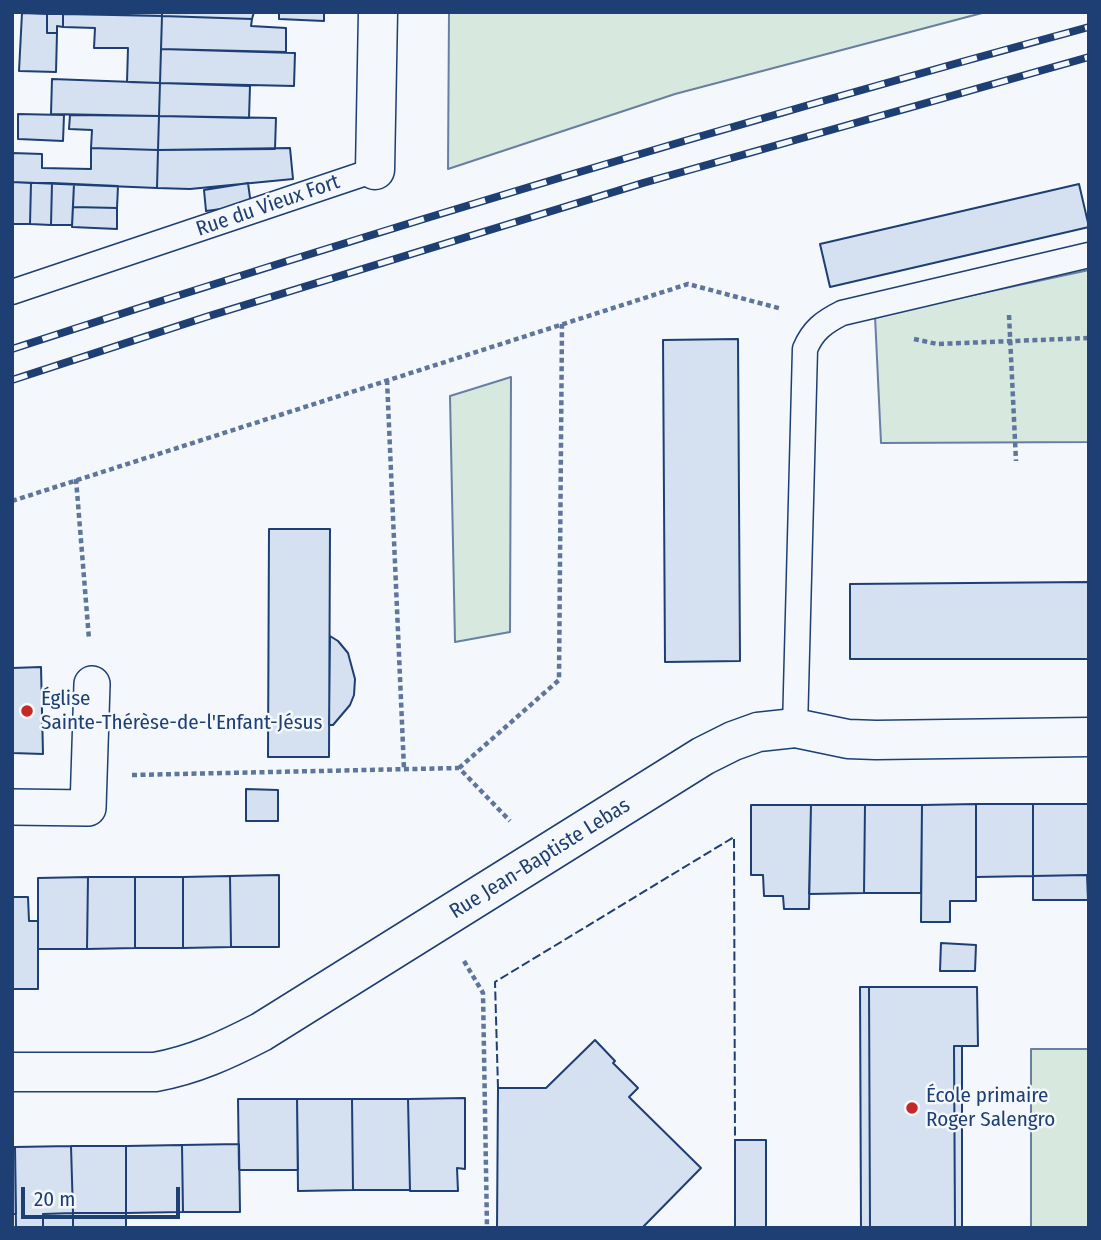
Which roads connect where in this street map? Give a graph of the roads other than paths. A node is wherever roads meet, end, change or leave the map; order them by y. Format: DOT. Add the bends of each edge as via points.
graph roads {
  1 [pos="378,12"];
  2 [pos="375,170"];
  3 [pos="1089,255"];
  4 [pos="12,292"];
  5 [pos="92,684"];
  6 [pos="795,728"];
  7 [pos="1089,737"];
  8 [pos="12,807"];
  9 [pos="12,1072"];
  1 -- 2 [label="street, Rue du Vieux Fort"];
  2 -- 4 [label="lane, Rue du Vieux Fort"];
  3 -- 6 [label="lane" via="858,308 816,329 805,349"];
  5 -- 8 [label="street" via="88,808"];
  6 -- 7 [label="street, Rue Jean-Baptiste Lebas" via="876,740"];
  6 -- 9 [label="street, Rue Jean-Baptiste Lebas" via="758,732 703,756 224,1052 155,1072"];
}
